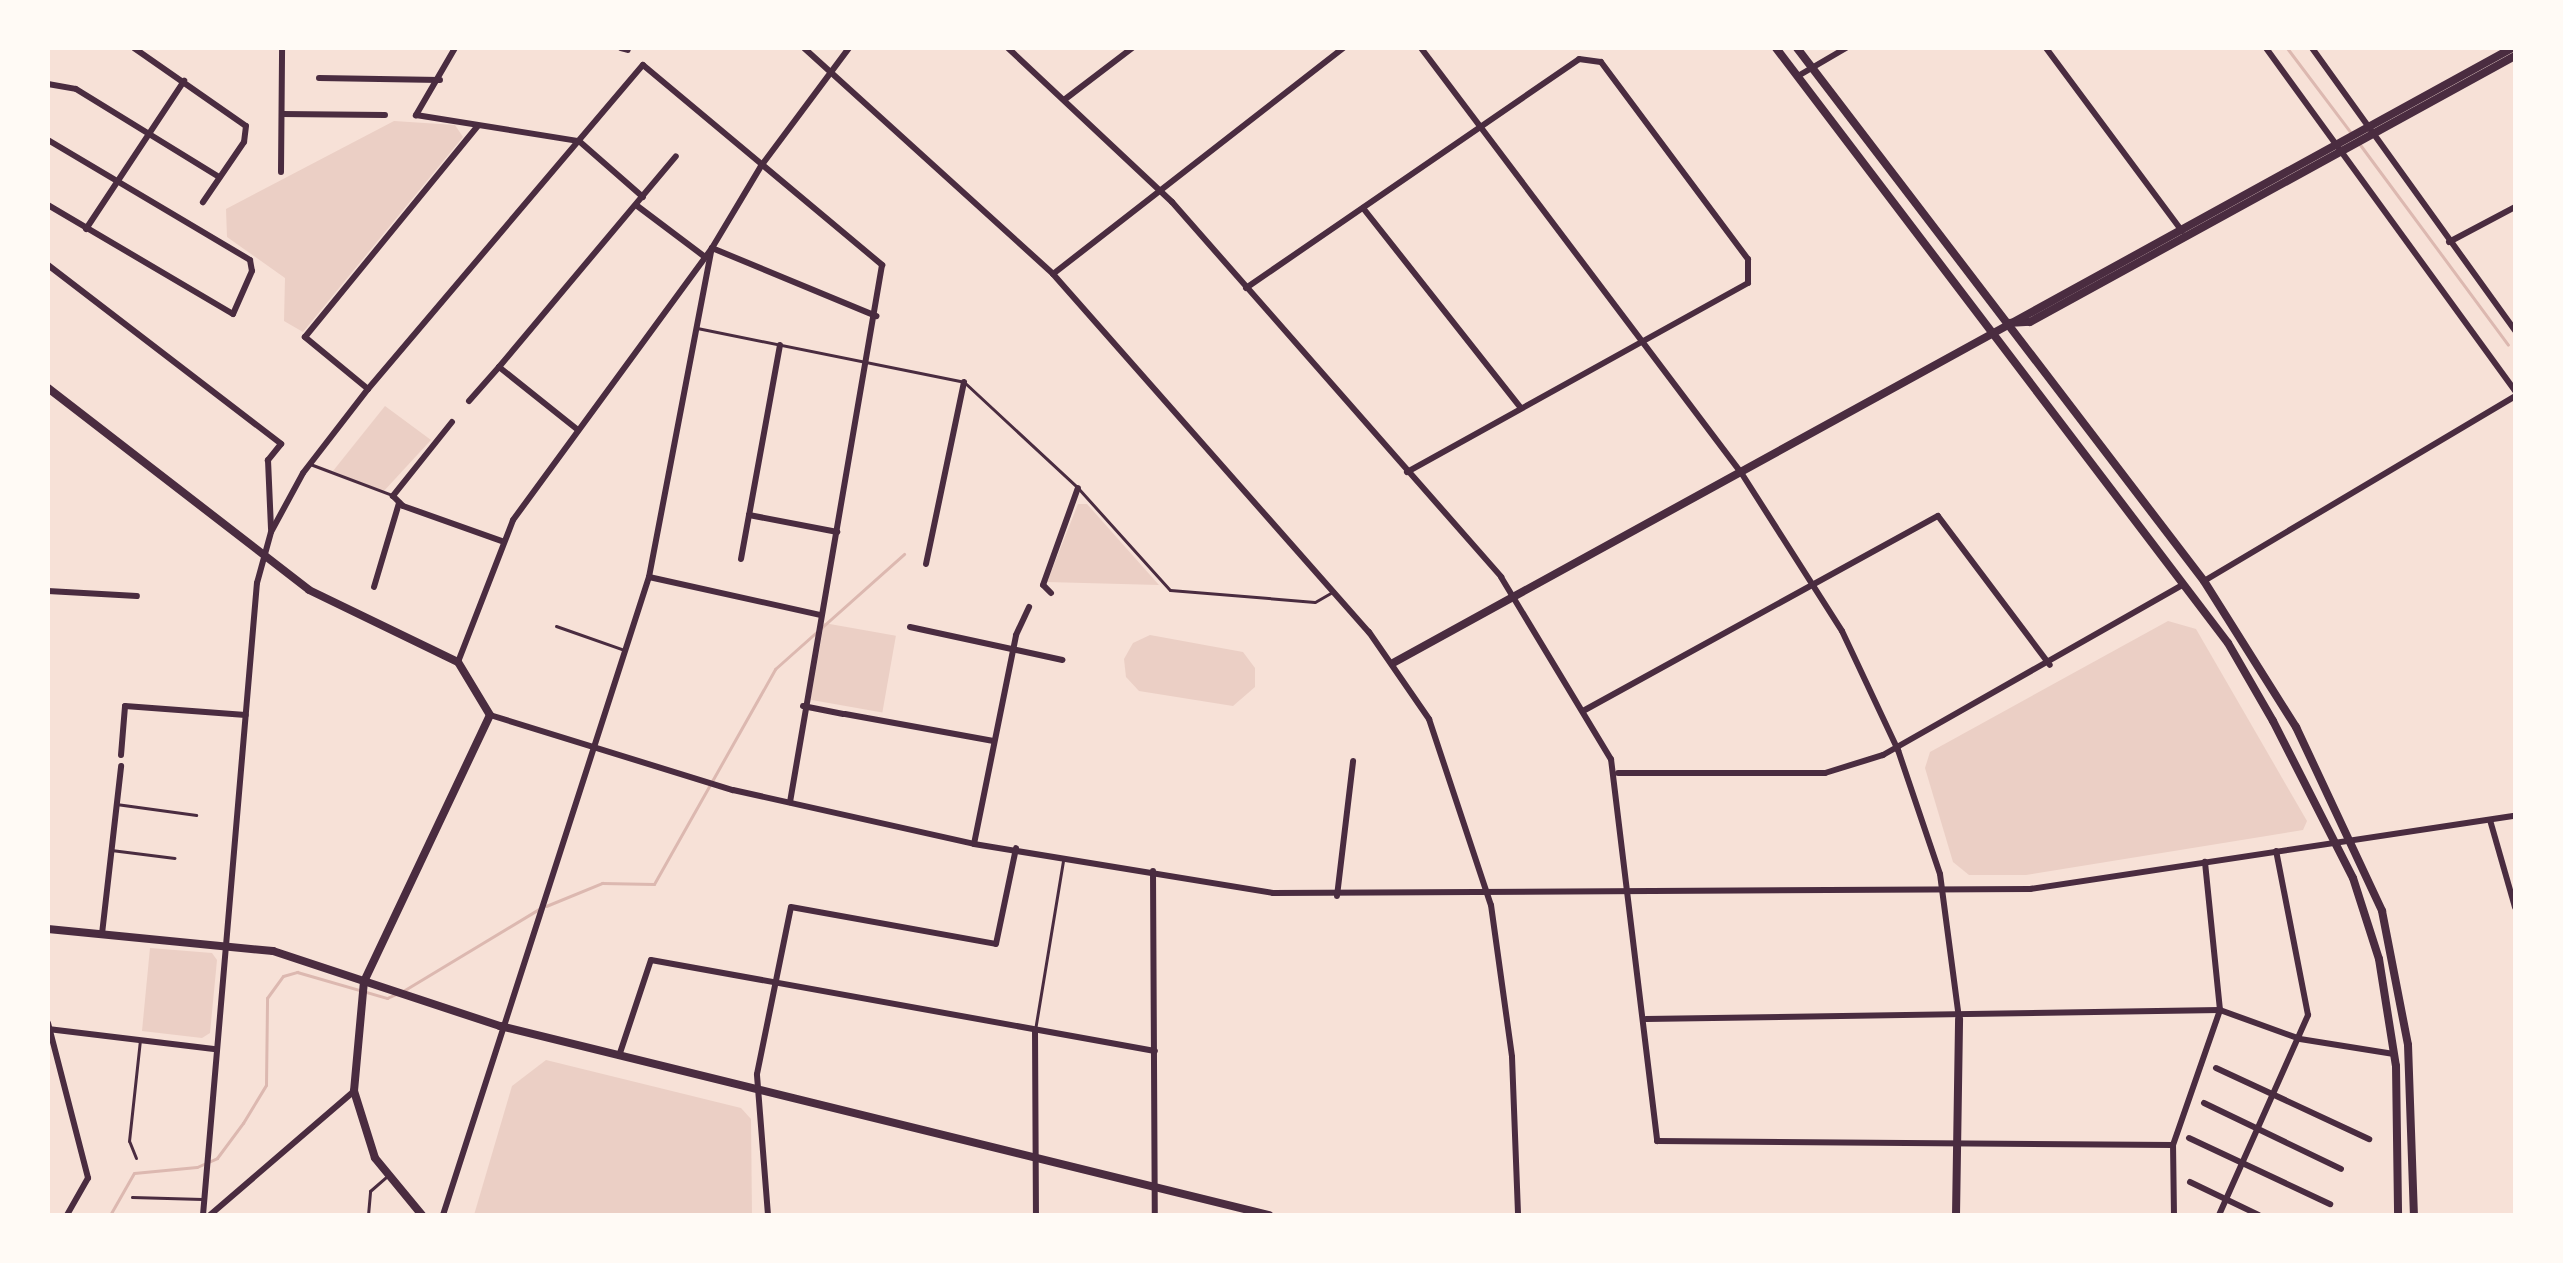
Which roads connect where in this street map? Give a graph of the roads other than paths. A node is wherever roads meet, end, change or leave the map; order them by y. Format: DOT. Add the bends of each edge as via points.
graph roads {
  1 [pos="134,48"];
  2 [pos="282,48"];
  3 [pos="455,48"];
  4 [pos="804,48"];
  5 [pos="849,48"];
  6 [pos="1008,48"];
  7 [pos="1132,48"];
  8 [pos="1343,48"];
  9 [pos="1421,48"];
  10 [pos="1776,48"];
  11 [pos="1797,48"];
  12 [pos="1846,48"];
  13 [pos="2046,48"];
  14 [pos="2266,48"];
  15 [pos="2312,48"];
  16 [pos="2512,48"];
  17 [pos="2515,56"];
  18 [pos="831,68"];
  19 [pos="1812,68"];
  20 [pos="1798,76"];
  21 [pos="319,78"];
  22 [pos="440,80"];
  23 [pos="184,81"];
  24 [pos="48,84"];
  25 [pos="1064,100"];
  26 [pos="282,114"];
  27 [pos="385,115"];
  28 [pos="478,126"];
  29 [pos="1483,126"];
  30 [pos="2371,127"];
  31 [pos="149,134"];
  32 [pos="48,140"];
  33 [pos="579,141"];
  34 [pos="2338,145"];
  35 [pos="676,156"];
  36 [pos="761,166"];
  37 [pos="281,172"];
  38 [pos="219,177"];
  39 [pos="119,180"];
  40 [pos="1160,190"];
  41 [pos="643,197"];
  42 [pos="203,202"];
  43 [pos="48,205"];
  44 [pos="636,205"];
  45 [pos="2515,207"];
  46 [pos="1363,208"];
  47 [pos="2179,226"];
  48 [pos="86,229"];
  49 [pos="2184,236"];
  50 [pos="2449,242"];
  51 [pos="712,248"];
  52 [pos="705,257"];
  53 [pos="48,265"];
  54 [pos="1053,274"];
  55 [pos="1246,288"];
  56 [pos="876,316"];
  57 [pos="2007,322"];
  58 [pos="697,328"];
  59 [pos="2515,331"];
  60 [pos="1993,332"];
  61 [pos="1642,340"];
  62 [pos="780,345"];
  63 [pos="867,363"];
  64 [pos="499,367"];
  65 [pos="964,382"];
  66 [pos="48,388"];
  67 [pos="368,389"];
  68 [pos="2515,394"];
  69 [pos="469,401"];
  70 [pos="1520,407"];
  71 [pos="452,422"];
  72 [pos="578,430"];
  73 [pos="310,464"];
  74 [pos="1407,472"];
  75 [pos="1742,474"];
  76 [pos="1078,488"];
  77 [pos="393,496"];
  78 [pos="399,503"];
  79 [pos="749,515"];
  80 [pos="271,532"];
  81 [pos="837,532"];
  82 [pos="502,541"];
  83 [pos="264,557"];
  84 [pos="741,559"];
  85 [pos="926,564"];
  86 [pos="649,577"];
  87 [pos="2204,581"];
  88 [pos="1813,583"];
  89 [pos="2181,586"];
  90 [pos="374,587"];
  91 [pos="48,591"];
  92 [pos="1334,591"];
  93 [pos="1051,593"];
  94 [pos="1514,595"];
  95 [pos="137,596"];
  96 [pos="1029,607"];
  97 [pos="820,615"];
  98 [pos="556,626"];
  99 [pos="910,627"];
  100 [pos="626,651"];
  101 [pos="1013,651"];
  102 [pos="1062,660"];
  103 [pos="458,662"];
  104 [pos="1393,663"];
  105 [pos="2050,665"];
  106 [pos="803,706"];
  107 [pos="1583,711"];
  108 [pos="246,715"];
  109 [pos="490,715"];
  110 [pos="994,741"];
  111 [pos="596,747"];
  112 [pos="1898,750"];
  113 [pos="121,755"];
  114 [pos="1353,761"];
  115 [pos="121,766"];
  116 [pos="1618,773"];
  117 [pos="790,802"];
  118 [pos="116,804"];
  119 [pos="196,815"];
  120 [pos="2515,816"];
  121 [pos="2490,820"];
  122 [pos="2353,839"];
  123 [pos="2336,842"];
  124 [pos="974,844"];
  125 [pos="1016,848"];
  126 [pos="111,850"];
  127 [pos="2276,851"];
  128 [pos="1063,856"];
  129 [pos="175,858"];
  130 [pos="2205,862"];
  131 [pos="1153,871"];
  132 [pos="1486,888"];
  133 [pos="1631,888"];
  134 [pos="1943,890"];
  135 [pos="1337,896"];
  136 [pos="2515,907"];
  137 [pos="48,929"];
  138 [pos="102,934"];
  139 [pos="224,946"];
  140 [pos="364,981"];
  141 [pos="775,986"];
  142 [pos="2220,1010"];
  143 [pos="1646,1019"];
  144 [pos="1959,1019"];
  145 [pos="48,1026"];
  146 [pos="500,1026"];
  147 [pos="1035,1030"];
  148 [pos="140,1039"];
  149 [pos="2300,1039"];
  150 [pos="214,1049"];
  151 [pos="1155,1051"];
  152 [pos="2394,1054"];
  153 [pos="619,1056"];
  154 [pos="2216,1068"];
  155 [pos="354,1091"];
  156 [pos="762,1091"];
  157 [pos="2275,1095"];
  158 [pos="2204,1103"];
  159 [pos="2259,1129"];
  160 [pos="2189,1138"];
  161 [pos="2369,1139"];
  162 [pos="1957,1141"];
  163 [pos="2173,1145"];
  164 [pos="1036,1156"];
  165 [pos="136,1158"];
  166 [pos="2243,1163"];
  167 [pos="2341,1169"];
  168 [pos="387,1176"];
  169 [pos="2190,1182"];
  170 [pos="1155,1186"];
  171 [pos="132,1197"];
  172 [pos="202,1199"];
  173 [pos="2227,1199"];
  174 [pos="2330,1204"];
  175 [pos="67,1215"];
  176 [pos="203,1215"];
  177 [pos="210,1215"];
  178 [pos="368,1215"];
  179 [pos="422,1215"];
  180 [pos="443,1215"];
  181 [pos="768,1215"];
  182 [pos="1036,1215"];
  183 [pos="1155,1215"];
  184 [pos="1269,1215"];
  185 [pos="1518,1215"];
  186 [pos="1956,1215"];
  187 [pos="2174,1215"];
  188 [pos="2219,1215"];
  189 [pos="2259,1215"];
  190 [pos="2398,1215"];
  191 [pos="2414,1215"];
  1 -- 23 [label="street"];
  2 -- 26 [label="street"];
  3 -- 22 [label="street"];
  4 -- 18 [label="street"];
  5 -- 18 [label="street"];
  6 -- 25 [label="street"];
  7 -- 25 [label="street"];
  8 -- 40 [label="street"];
  9 -- 29 [label="street"];
  10 -- 20 [label="street"];
  11 -- 19 [label="street"];
  12 -- 19 [label="street"];
  13 -- 47 [label="street"];
  14 -- 34 [label="street"];
  15 -- 30 [label="street"];
  16 -- 30 [label="street"];
  17 -- 30 [label="street"];
  18 -- 36 [label="street"];
  18 -- 54 [label="street"];
  19 -- 20 [label="street"];
  19 -- 57 [label="street"];
  20 -- 60 [label="street"];
  21 -- 22 [label="street"];
  22 -- 28 [label="street" via="416,115"];
  23 -- 31 [label="street"];
  23 -- 38 [label="street" via="246,126 244,142"];
  24 -- 31 [label="street" via="76,89"];
  25 -- 40 [label="street"];
  26 -- 27 [label="street"];
  26 -- 37 [label="street"];
  28 -- 33 [label="street"];
  28 -- 67 [label="street" via="305,337"];
  29 -- 46 [label="street"];
  29 -- 61 [label="street"];
  29 -- 61 [label="street" via="1579,59 1594,57 1748,259 1748,283"];
  30 -- 34 [label="street"];
  30 -- 50 [label="street"];
  31 -- 38 [label="street"];
  31 -- 39 [label="street"];
  32 -- 39 [label="street"];
  33 -- 36 [label="street" via="643,65"];
  33 -- 41 [label="street"];
  33 -- 67 [label="street"];
  34 -- 47 [label="street"];
  34 -- 49 [label="street"];
  34 -- 68 [label="street"];
  35 -- 41 [label="street"];
  36 -- 51 [label="street"];
  36 -- 56 [label="street" via="882,265"];
  38 -- 42 [label="street"];
  39 -- 48 [label="street"];
  39 -- 48 [label="street" via="250,260 233,314"];
  40 -- 54 [label="street"];
  40 -- 55 [label="street"];
  41 -- 44 [label="street"];
  43 -- 48 [label="street"];
  44 -- 52 [label="street"];
  44 -- 64 [label="street"];
  45 -- 50 [label="street"];
  46 -- 55 [label="street"];
  46 -- 70 [label="street"];
  47 -- 49 [label="street"];
  47 -- 57 [label="street"];
  49 -- 57 [label="street" via="2030,322"];
  50 -- 59 [label="street"];
  51 -- 52 [label="street"];
  51 -- 56 [label="street"];
  51 -- 58 [label="street"];
  52 -- 72 [label="street"];
  53 -- 80 [label="street" via="281,444 268,460"];
  54 -- 92 [label="street"];
  55 -- 74 [label="street"];
  56 -- 63 [label="street"];
  57 -- 60 [label="street"];
  57 -- 87 [label="street"];
  58 -- 62 [label="lane"];
  58 -- 86 [label="street"];
  60 -- 75 [label="street"];
  60 -- 89 [label="street"];
  61 -- 70 [label="street"];
  61 -- 75 [label="street"];
  62 -- 63 [label="lane"];
  62 -- 79 [label="street"];
  63 -- 65 [label="lane"];
  63 -- 81 [label="street"];
  64 -- 69 [label="street"];
  64 -- 72 [label="street"];
  65 -- 76 [label="lane"];
  65 -- 85 [label="street"];
  66 -- 83 [label="street"];
  67 -- 73 [label="street"];
  68 -- 87 [label="street"];
  70 -- 74 [label="street"];
  71 -- 77 [label="street"];
  72 -- 82 [label="street"];
  73 -- 77 [label="lane"];
  73 -- 80 [label="street"];
  74 -- 94 [label="street"];
  75 -- 88 [label="street"];
  75 -- 94 [label="street"];
  76 -- 92 [label="lane" via="1170,590 1315,602"];
  76 -- 93 [label="street" via="1043,585"];
  77 -- 78 [label="street"];
  78 -- 82 [label="street"];
  78 -- 90 [label="street"];
  79 -- 81 [label="street"];
  79 -- 84 [label="street"];
  80 -- 83 [label="street"];
  81 -- 97 [label="street"];
  82 -- 103 [label="street"];
  83 -- 103 [label="street" via="309,590"];
  83 -- 108 [label="street"];
  86 -- 97 [label="street"];
  86 -- 100 [label="street"];
  87 -- 122 [label="street" via="2277,692"];
  88 -- 105 [label="street" via="1938,516"];
  88 -- 107 [label="street"];
  88 -- 112 [label="street"];
  89 -- 105 [label="street"];
  89 -- 123 [label="street" via="2246,672"];
  91 -- 95 [label="street"];
  92 -- 104 [label="street"];
  94 -- 104 [label="street"];
  94 -- 107 [label="street"];
  96 -- 101 [label="street"];
  97 -- 106 [label="street"];
  98 -- 100 [label="lane"];
  99 -- 101 [label="street"];
  100 -- 111 [label="street"];
  101 -- 102 [label="street"];
  101 -- 110 [label="street"];
  103 -- 109 [label="street"];
  104 -- 132 [label="street" via="1429,719"];
  105 -- 112 [label="street"];
  106 -- 110 [label="street"];
  106 -- 117 [label="street"];
  107 -- 116 [label="street"];
  108 -- 113 [label="street" via="125,706"];
  108 -- 139 [label="street"];
  109 -- 111 [label="street"];
  109 -- 140 [label="street"];
  110 -- 124 [label="street"];
  111 -- 117 [label="street"];
  111 -- 146 [label="street"];
  112 -- 116 [label="street" via="1825,773"];
  112 -- 134 [label="street"];
  114 -- 135 [label="street"];
  115 -- 118 [label="street"];
  116 -- 133 [label="street"];
  117 -- 124 [label="street"];
  118 -- 119 [label="lane"];
  118 -- 126 [label="street"];
  120 -- 121 [label="street"];
  121 -- 122 [label="street"];
  121 -- 136 [label="street"];
  122 -- 123 [label="street"];
  122 -- 191 [label="street" via="2382,911 2403,1003"];
  123 -- 127 [label="street"];
  123 -- 152 [label="street" via="2375,944"];
  124 -- 125 [label="street"];
  125 -- 128 [label="street"];
  125 -- 141 [label="street" via="996,944 791,907"];
  126 -- 129 [label="lane"];
  126 -- 138 [label="street"];
  127 -- 130 [label="street"];
  127 -- 149 [label="street" via="2308,1015"];
  128 -- 131 [label="street"];
  128 -- 147 [label="lane"];
  130 -- 134 [label="street" via="2030,889"];
  130 -- 142 [label="street"];
  131 -- 135 [label="street"];
  131 -- 151 [label="street"];
  132 -- 133 [label="street"];
  132 -- 135 [label="street"];
  132 -- 185 [label="street" via="1512,1057"];
  133 -- 134 [label="street"];
  133 -- 143 [label="street"];
  134 -- 144 [label="street"];
  137 -- 138 [label="street"];
  138 -- 139 [label="street"];
  139 -- 140 [label="street" via="273,951"];
  139 -- 150 [label="street"];
  140 -- 146 [label="street"];
  140 -- 155 [label="street"];
  141 -- 147 [label="street"];
  141 -- 153 [label="street" via="651,960"];
  141 -- 156 [label="street" via="757,1074"];
  142 -- 144 [label="street"];
  142 -- 149 [label="street"];
  142 -- 163 [label="street"];
  143 -- 144 [label="street"];
  143 -- 162 [label="street" via="1657,1141"];
  144 -- 162 [label="street"];
  145 -- 148 [label="street"];
  145 -- 175 [label="street" via="88,1178"];
  146 -- 153 [label="street"];
  146 -- 180 [label="street"];
  147 -- 151 [label="street"];
  147 -- 164 [label="street"];
  148 -- 150 [label="street"];
  148 -- 165 [label="lane" via="129,1141"];
  149 -- 152 [label="street"];
  149 -- 157 [label="street"];
  150 -- 172 [label="street"];
  151 -- 170 [label="street"];
  152 -- 190 [label="street"];
  153 -- 156 [label="street"];
  154 -- 157 [label="street"];
  155 -- 168 [label="street" via="367,1139"];
  155 -- 177 [label="street"];
  156 -- 164 [label="street"];
  156 -- 181 [label="street"];
  157 -- 159 [label="street"];
  157 -- 161 [label="street"];
  158 -- 159 [label="street"];
  159 -- 166 [label="street"];
  159 -- 167 [label="street"];
  160 -- 166 [label="street"];
  162 -- 163 [label="street"];
  162 -- 186 [label="street"];
  163 -- 187 [label="street"];
  164 -- 170 [label="street"];
  164 -- 182 [label="street"];
  166 -- 173 [label="street"];
  166 -- 174 [label="street"];
  168 -- 178 [label="lane" via="370,1191"];
  168 -- 179 [label="street"];
  169 -- 173 [label="street"];
  170 -- 183 [label="street"];
  170 -- 184 [label="street"];
  171 -- 172 [label="lane"];
  172 -- 176 [label="street"];
  173 -- 188 [label="street"];
  173 -- 189 [label="street"];
}
